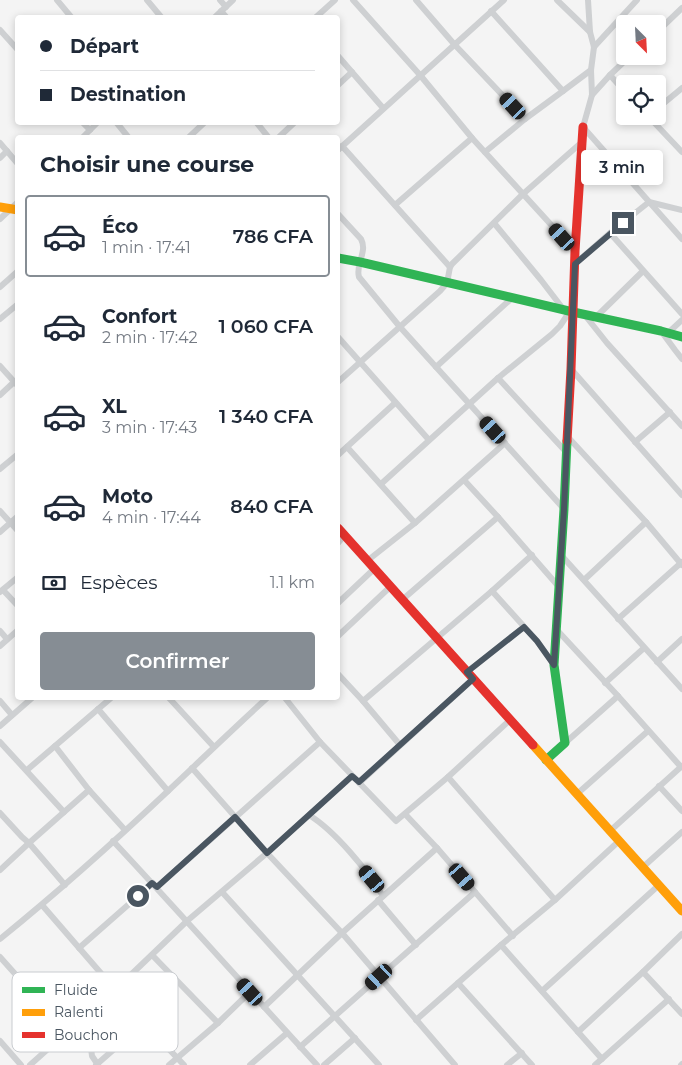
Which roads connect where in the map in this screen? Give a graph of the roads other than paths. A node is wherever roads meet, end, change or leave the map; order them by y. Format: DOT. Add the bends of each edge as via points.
graph roads {
  1 [pos="57,0"];
  2 [pos="147,0"];
  3 [pos="220,0"];
  4 [pos="233,0"];
  5 [pos="335,0"];
  6 [pos="353,0"];
  7 [pos="416,0"];
  8 [pos="504,0"];
  9 [pos="557,0"];
  10 [pos="588,0"];
  11 [pos="637,0"];
  12 [pos="682,8"];
  13 [pos="223,9"];
  14 [pos="491,11"];
  15 [pos="70,15"];
  16 [pos="160,15"];
  17 [pos="217,15"];
  18 [pos="226,15"];
  19 [pos="318,15"];
  20 [pos="666,23"];
  21 [pos="0,30"];
  22 [pos="590,32"];
  23 [pos="454,44"];
  24 [pos="15,47"];
  25 [pos="594,47"];
  26 [pos="340,58"];
  27 [pos="621,65"];
  28 [pos="591,70"];
  29 [pos="352,72"];
  30 [pos="420,75"];
  31 [pos="610,75"];
  32 [pos="616,82"];
  33 [pos="340,83"];
  34 [pos="682,88"];
  35 [pos="563,91"];
  36 [pos="592,95"];
  37 [pos="666,101"];
  38 [pos="383,108"];
  39 [pos="525,119"];
  40 [pos="85,125"];
  41 [pos="95,125"];
  42 [pos="118,125"];
  43 [pos="202,125"];
  44 [pos="258,125"];
  45 [pos="292,125"];
  46 [pos="656,125"];
  47 [pos="583,127"];
  48 [pos="90,130"];
  49 [pos="195,132"];
  50 [pos="85,135"];
  51 [pos="127,135"];
  52 [pos="192,135"];
  53 [pos="198,135"];
  54 [pos="267,135"];
  55 [pos="281,135"];
  56 [pos="472,138"];
  57 [pos="582,142"];
  58 [pos="0,143"];
  59 [pos="340,148"];
  60 [pos="7,151"];
  61 [pos="485,152"];
  62 [pos="682,152"];
  63 [pos="0,158"];
  64 [pos="15,160"];
  65 [pos="523,194"];
  66 [pos="649,202"];
  67 [pos="395,205"];
  68 [pos="0,207"];
  69 [pos="15,207"];
  70 [pos="15,208"];
  71 [pos="682,210"];
  72 [pos="340,216"];
  73 [pos="0,219"];
  74 [pos="494,223"];
  75 [pos="610,233"];
  76 [pos="682,239"];
  77 [pos="575,251"];
  78 [pos="340,258"];
  79 [pos="360,262"];
  80 [pos="575,264"];
  81 [pos="450,267"];
  82 [pos="643,271"];
  83 [pos="15,274"];
  84 [pos="447,283"];
  85 [pos="0,287"];
  86 [pos="512,298"];
  87 [pos="15,306"];
  88 [pos="569,311"];
  89 [pos="584,314"];
  90 [pos="682,314"];
  91 [pos="596,317"];
  92 [pos="0,319"];
  93 [pos="682,320"];
  94 [pos="400,327"];
  95 [pos="665,332"];
  96 [pos="682,337"];
  97 [pos="340,339"];
  98 [pos="682,359"];
  99 [pos="360,363"];
  100 [pos="0,366"];
  101 [pos="436,367"];
  102 [pos="571,369"];
  103 [pos="498,378"];
  104 [pos="340,380"];
  105 [pos="15,383"];
  106 [pos="15,385"];
  107 [pos="0,395"];
  108 [pos="395,403"];
  109 [pos="470,404"];
  110 [pos="670,412"];
  111 [pos="682,426"];
  112 [pos="567,436"];
  113 [pos="429,440"];
  114 [pos="635,442"];
  115 [pos="505,443"];
  116 [pos="347,447"];
  117 [pos="340,453"];
  118 [pos="567,453"];
  119 [pos="15,456"];
  120 [pos="0,469"];
  121 [pos="464,480"];
  122 [pos="381,484"];
  123 [pos="682,496"];
  124 [pos="564,509"];
  125 [pos="0,511"];
  126 [pos="498,517"];
  127 [pos="15,519"];
  128 [pos="646,522"];
  129 [pos="10,523"];
  130 [pos="415,523"];
  131 [pos="15,528"];
  132 [pos="0,532"];
  133 [pos="341,540"];
  134 [pos="561,555"];
  135 [pos="532,556"];
  136 [pos="367,561"];
  137 [pos="681,563"];
  138 [pos="374,569"];
  139 [pos="15,580"];
  140 [pos="584,580"];
  141 [pos="390,587"];
  142 [pos="559,587"];
  143 [pos="2,591"];
  144 [pos="492,591"];
  145 [pos="402,600"];
  146 [pos="340,601"];
  147 [pos="15,603"];
  148 [pos="618,619"];
  149 [pos="524,627"];
  150 [pos="557,630"];
  151 [pos="0,631"];
  152 [pos="15,632"];
  153 [pos="340,634"];
  154 [pos="436,638"];
  155 [pos="7,639"];
  156 [pos="682,639"];
  157 [pos="0,646"];
  158 [pos="644,648"];
  159 [pos="657,662"];
  160 [pos="554,665"];
  161 [pos="470,675"];
  162 [pos="340,676"];
  163 [pos="605,683"];
  164 [pos="682,689"];
  165 [pos="618,696"];
  166 [pos="30,700"];
  167 [pos="109,700"];
  168 [pos="171,700"];
  169 [pos="264,700"];
  170 [pos="287,700"];
  171 [pos="0,701"];
  172 [pos="363,701"];
  173 [pos="98,709"];
  174 [pos="12,715"];
  175 [pos="510,720"];
  176 [pos="0,726"];
  177 [pos="648,730"];
  178 [pos="0,742"];
  179 [pos="320,742"];
  180 [pos="564,743"];
  181 [pos="400,745"];
  182 [pos="55,746"];
  183 [pos="214,747"];
  184 [pos="546,760"];
  185 [pos="682,766"];
  186 [pos="192,768"];
  187 [pos="27,770"];
  188 [pos="352,776"];
  189 [pos="448,776"];
  190 [pos="359,782"];
  191 [pos="659,786"];
  192 [pos="89,790"];
  193 [pos="168,791"];
  194 [pos="577,794"];
  195 [pos="682,811"];
  196 [pos="64,812"];
  197 [pos="0,813"];
  198 [pos="405,814"];
  199 [pos="309,815"];
  200 [pos="235,817"];
  201 [pos="125,830"];
  202 [pos="610,831"];
  203 [pos="681,835"];
  204 [pos="114,841"];
  205 [pos="619,841"];
  206 [pos="29,843"];
  207 [pos="437,848"];
  208 [pos="267,853"];
  209 [pos="643,867"];
  210 [pos="0,870"];
  211 [pos="65,885"];
  212 [pos="155,885"];
  213 [pos="658,885"];
  214 [pos="222,892"];
  215 [pos="475,892"];
  216 [pos="381,898"];
  217 [pos="555,900"];
  218 [pos="42,906"];
  219 [pos="682,911"];
  220 [pos="187,922"];
  221 [pos="342,933"];
  222 [pos="682,934"];
  223 [pos="513,936"];
  224 [pos="0,939"];
  225 [pos="416,945"];
  226 [pos="501,945"];
  227 [pos="78,948"];
  228 [pos="153,956"];
  229 [pos="0,957"];
  230 [pos="13,972"];
  231 [pos="99,972"];
  232 [pos="135,972"];
  233 [pos="169,972"];
  234 [pos="644,972"];
  235 [pos="297,974"];
  236 [pos="379,977"];
  237 [pos="178,982"];
  238 [pos="458,984"];
  239 [pos="542,991"];
  240 [pos="250,992"];
  241 [pos="669,999"];
  242 [pos="264,1007"];
  243 [pos="682,1014"];
  244 [pos="335,1017"];
  245 [pos="416,1020"];
  246 [pos="218,1023"];
  247 [pos="578,1032"];
  248 [pos="287,1033"];
  249 [pos="355,1038"];
  250 [pos="0,1041"];
  251 [pos="300,1047"];
  252 [pos="44,1052"];
  253 [pos="92,1052"];
  254 [pos="112,1052"];
  255 [pos="171,1052"];
  256 [pos="522,1052"];
  257 [pos="177,1058"];
  258 [pos="602,1059"];
  259 [pos="22,1065"];
  260 [pos="30,1065"];
  261 [pos="97,1065"];
  262 [pos="169,1065"];
  263 [pos="184,1065"];
  264 [pos="250,1065"];
  265 [pos="317,1065"];
  266 [pos="324,1065"];
  267 [pos="379,1065"];
  268 [pos="455,1065"];
  269 [pos="507,1065"];
  270 [pos="532,1065"];
  271 [pos="595,1065"];
  1 -- 15 [label="street"];
  2 -- 16 [label="street"];
  3 -- 13 [label="street"];
  4 -- 13 [label="street"];
  5 -- 19 [label="street"];
  6 -- 30 [label="street"];
  7 -- 23 [label="street"];
  8 -- 14 [label="street"];
  9 -- 22 [label="street"];
  10 -- 22 [label="street"];
  11 -- 25 [label="street"];
  12 -- 20 [label="street"];
  13 -- 17 [label="street"];
  13 -- 18 [label="street"];
  14 -- 23 [label="street"];
  14 -- 35 [label="street"];
  21 -- 24 [label="street"];
  22 -- 25 [label="street"];
  23 -- 30 [label="street"];
  23 -- 39 [label="street"];
  25 -- 28 [label="street"];
  26 -- 29 [label="street"];
  27 -- 31 [label="street"];
  28 -- 35 [label="street"];
  28 -- 36 [label="street"];
  29 -- 33 [label="street"];
  29 -- 38 [label="street"];
  30 -- 38 [label="street"];
  30 -- 56 [label="street"];
  31 -- 32 [label="street"];
  31 -- 36 [label="street"];
  34 -- 37 [label="street"];
  35 -- 39 [label="street"];
  36 -- 47 [label="street"];
  38 -- 59 [label="street"];
  39 -- 61 [label="street"];
  40 -- 48 [label="street"];
  41 -- 48 [label="street"];
  42 -- 51 [label="street"];
  43 -- 49 [label="street"];
  44 -- 54 [label="street"];
  45 -- 55 [label="street"];
  46 -- 62 [label="street"];
  47 -- 57 [label="street"];
  47 -- 66 [label="street"];
  48 -- 50 [label="street"];
  49 -- 52 [label="street"];
  49 -- 53 [label="street"];
  56 -- 61 [label="street"];
  56 -- 67 [label="street"];
  57 -- 65 [label="street"];
  57 -- 77 [label="street"];
  58 -- 60 [label="street"];
  59 -- 67 [label="street"];
  60 -- 63 [label="street"];
  60 -- 64 [label="street"];
  61 -- 65 [label="street"];
  65 -- 74 [label="street"];
  65 -- 77 [label="street"];
  66 -- 71 [label="street"];
  66 -- 75 [label="street"];
  66 -- 76 [label="street"];
  67 -- 81 [label="street"];
  68 -- 69 [label="street"];
  70 -- 73 [label="street"];
  72 -- 79 [label="street" via="363,243"];
  74 -- 81 [label="street"];
  74 -- 88 [label="street"];
  75 -- 80 [label="street"];
  75 -- 82 [label="street"];
  77 -- 80 [label="street"];
  78 -- 79 [label="street"];
  79 -- 84 [label="street"];
  79 -- 94 [label="street" via="359,277"];
  80 -- 88 [label="street"];
  81 -- 84 [label="street"];
  82 -- 90 [label="street"];
  82 -- 91 [label="street"];
  83 -- 85 [label="street"];
  84 -- 86 [label="street"];
  84 -- 94 [label="street"];
  86 -- 88 [label="street"];
  86 -- 101 [label="street"];
  87 -- 92 [label="street"];
  88 -- 89 [label="street"];
  88 -- 102 [label="street"];
  88 -- 103 [label="street" via="552,334"];
  89 -- 91 [label="street"];
  89 -- 110 [label="street"];
  91 -- 95 [label="street"];
  93 -- 95 [label="street"];
  94 -- 99 [label="street"];
  94 -- 101 [label="street"];
  95 -- 96 [label="street"];
  95 -- 98 [label="street"];
  97 -- 99 [label="street"];
  99 -- 104 [label="street"];
  99 -- 108 [label="street"];
  100 -- 105 [label="street"];
  101 -- 109 [label="street"];
  102 -- 112 [label="street"];
  102 -- 114 [label="street"];
  103 -- 109 [label="street"];
  103 -- 118 [label="street"];
  106 -- 107 [label="street"];
  108 -- 113 [label="street"];
  108 -- 116 [label="street"];
  109 -- 113 [label="street"];
  109 -- 115 [label="street"];
  110 -- 111 [label="street"];
  110 -- 114 [label="street"];
  112 -- 118 [label="street"];
  112 -- 128 [label="street"];
  113 -- 122 [label="street"];
  114 -- 123 [label="street"];
  115 -- 121 [label="street"];
  115 -- 124 [label="street"];
  116 -- 117 [label="street"];
  116 -- 122 [label="street"];
  118 -- 124 [label="street"];
  119 -- 120 [label="street"];
  121 -- 126 [label="street"];
  121 -- 130 [label="street"];
  122 -- 130 [label="street"];
  124 -- 134 [label="street"];
  125 -- 129 [label="street"];
  126 -- 135 [label="street"];
  126 -- 145 [label="street"];
  127 -- 129 [label="street"];
  128 -- 137 [label="street"];
  128 -- 140 [label="street"];
  129 -- 131 [label="street"];
  129 -- 132 [label="street"];
  130 -- 136 [label="street"];
  133 -- 136 [label="street"];
  134 -- 140 [label="street"];
  134 -- 142 [label="street"];
  135 -- 142 [label="street"];
  135 -- 144 [label="street"];
  136 -- 138 [label="street"];
  137 -- 148 [label="street"];
  138 -- 141 [label="street"];
  138 -- 146 [label="street"];
  139 -- 143 [label="street"];
  140 -- 148 [label="street"];
  141 -- 145 [label="street"];
  141 -- 153 [label="street"];
  142 -- 150 [label="street"];
  143 -- 147 [label="street"];
  144 -- 149 [label="street"];
  144 -- 154 [label="street"];
  145 -- 154 [label="street"];
  148 -- 158 [label="street"];
  149 -- 160 [label="street"];
  149 -- 161 [label="street"];
  150 -- 160 [label="street"];
  150 -- 163 [label="street"];
  151 -- 155 [label="street"];
  152 -- 155 [label="street"];
  154 -- 161 [label="street"];
  154 -- 172 [label="street"];
  155 -- 157 [label="street"];
  156 -- 159 [label="street"];
  158 -- 159 [label="street"];
  158 -- 163 [label="street"];
  159 -- 164 [label="street"];
  160 -- 180 [label="street"];
  161 -- 175 [label="street"];
  161 -- 181 [label="street"];
  162 -- 172 [label="street"];
  163 -- 165 [label="street"];
  165 -- 177 [label="street"];
  165 -- 180 [label="street"];
  166 -- 174 [label="street"];
  167 -- 173 [label="street"];
  168 -- 183 [label="street"];
  169 -- 183 [label="street"];
  170 -- 179 [label="street"];
  171 -- 174 [label="street"];
  172 -- 181 [label="street"];
  173 -- 182 [label="street"];
  173 -- 193 [label="street"];
  174 -- 176 [label="street"];
  175 -- 184 [label="street"];
  175 -- 189 [label="street"];
  177 -- 185 [label="street"];
  177 -- 194 [label="street"];
  178 -- 187 [label="street"];
  179 -- 188 [label="street"];
  179 -- 200 [label="street"];
  180 -- 184 [label="street"];
  181 -- 190 [label="street"];
  182 -- 187 [label="street"];
  182 -- 192 [label="street"];
  183 -- 186 [label="street"];
  184 -- 194 [label="street"];
  185 -- 191 [label="street"];
  186 -- 193 [label="street"];
  186 -- 200 [label="street"];
  187 -- 196 [label="street"];
  188 -- 190 [label="street"];
  188 -- 199 [label="street"];
  189 -- 198 [label="street"];
  189 -- 217 [label="street"];
  190 -- 198 [label="street" via="395,821"];
  191 -- 195 [label="street"];
  191 -- 202 [label="street"];
  192 -- 196 [label="street"];
  192 -- 201 [label="street"];
  193 -- 201 [label="street"];
  194 -- 202 [label="street"];
  196 -- 206 [label="street"];
  197 -- 206 [label="street"];
  198 -- 207 [label="street"];
  199 -- 208 [label="street"];
  199 -- 216 [label="street" via="334,836 372,879"];
  200 -- 208 [label="street"];
  200 -- 212 [label="street"];
  201 -- 204 [label="street"];
  202 -- 205 [label="street"];
  203 -- 209 [label="street"];
  204 -- 211 [label="street"];
  204 -- 212 [label="street"];
  205 -- 209 [label="street"];
  205 -- 217 [label="street"];
  206 -- 210 [label="street"];
  206 -- 211 [label="street"];
  207 -- 215 [label="street"];
  207 -- 216 [label="street"];
  208 -- 214 [label="street"];
  208 -- 221 [label="street"];
  209 -- 213 [label="street"];
  211 -- 218 [label="street"];
  212 -- 220 [label="street"];
  212 -- 227 [label="street"];
  213 -- 219 [label="street"];
  213 -- 239 [label="street"];
  214 -- 220 [label="street"];
  214 -- 235 [label="street"];
  215 -- 223 [label="street"];
  215 -- 225 [label="street"];
  216 -- 221 [label="street"];
  216 -- 225 [label="street"];
  217 -- 223 [label="street"];
  218 -- 224 [label="street"];
  218 -- 227 [label="street"];
  220 -- 228 [label="street"];
  220 -- 240 [label="street"];
  221 -- 235 [label="street"];
  221 -- 236 [label="street"];
  222 -- 234 [label="street"];
  223 -- 226 [label="street"];
  225 -- 236 [label="street"];
  226 -- 238 [label="street"];
  226 -- 239 [label="street"];
  227 -- 231 [label="street"];
  228 -- 232 [label="street"];
  228 -- 233 [label="street"];
  229 -- 230 [label="street"];
  234 -- 241 [label="street"];
  234 -- 247 [label="street"];
  235 -- 242 [label="street"];
  235 -- 244 [label="street"];
  236 -- 244 [label="street"];
  236 -- 245 [label="street"];
  237 -- 246 [label="street"];
  238 -- 245 [label="street"];
  238 -- 256 [label="street"];
  239 -- 247 [label="street"];
  240 -- 242 [label="street"];
  240 -- 246 [label="street"];
  241 -- 243 [label="street"];
  241 -- 258 [label="street"];
  242 -- 248 [label="street"];
  244 -- 249 [label="street"];
  244 -- 251 [label="street"];
  245 -- 268 [label="street"];
  246 -- 257 [label="street"];
  247 -- 258 [label="street"];
  248 -- 251 [label="street"];
  248 -- 264 [label="street"];
  249 -- 266 [label="street"];
  249 -- 267 [label="street"];
  250 -- 259 [label="street"];
  251 -- 265 [label="street"];
  252 -- 260 [label="street"];
  253 -- 261 [label="street"];
  254 -- 261 [label="street"];
  255 -- 257 [label="street"];
  256 -- 269 [label="street"];
  256 -- 270 [label="street"];
  257 -- 262 [label="street"];
  257 -- 263 [label="street"];
  258 -- 271 [label="street"];
}
